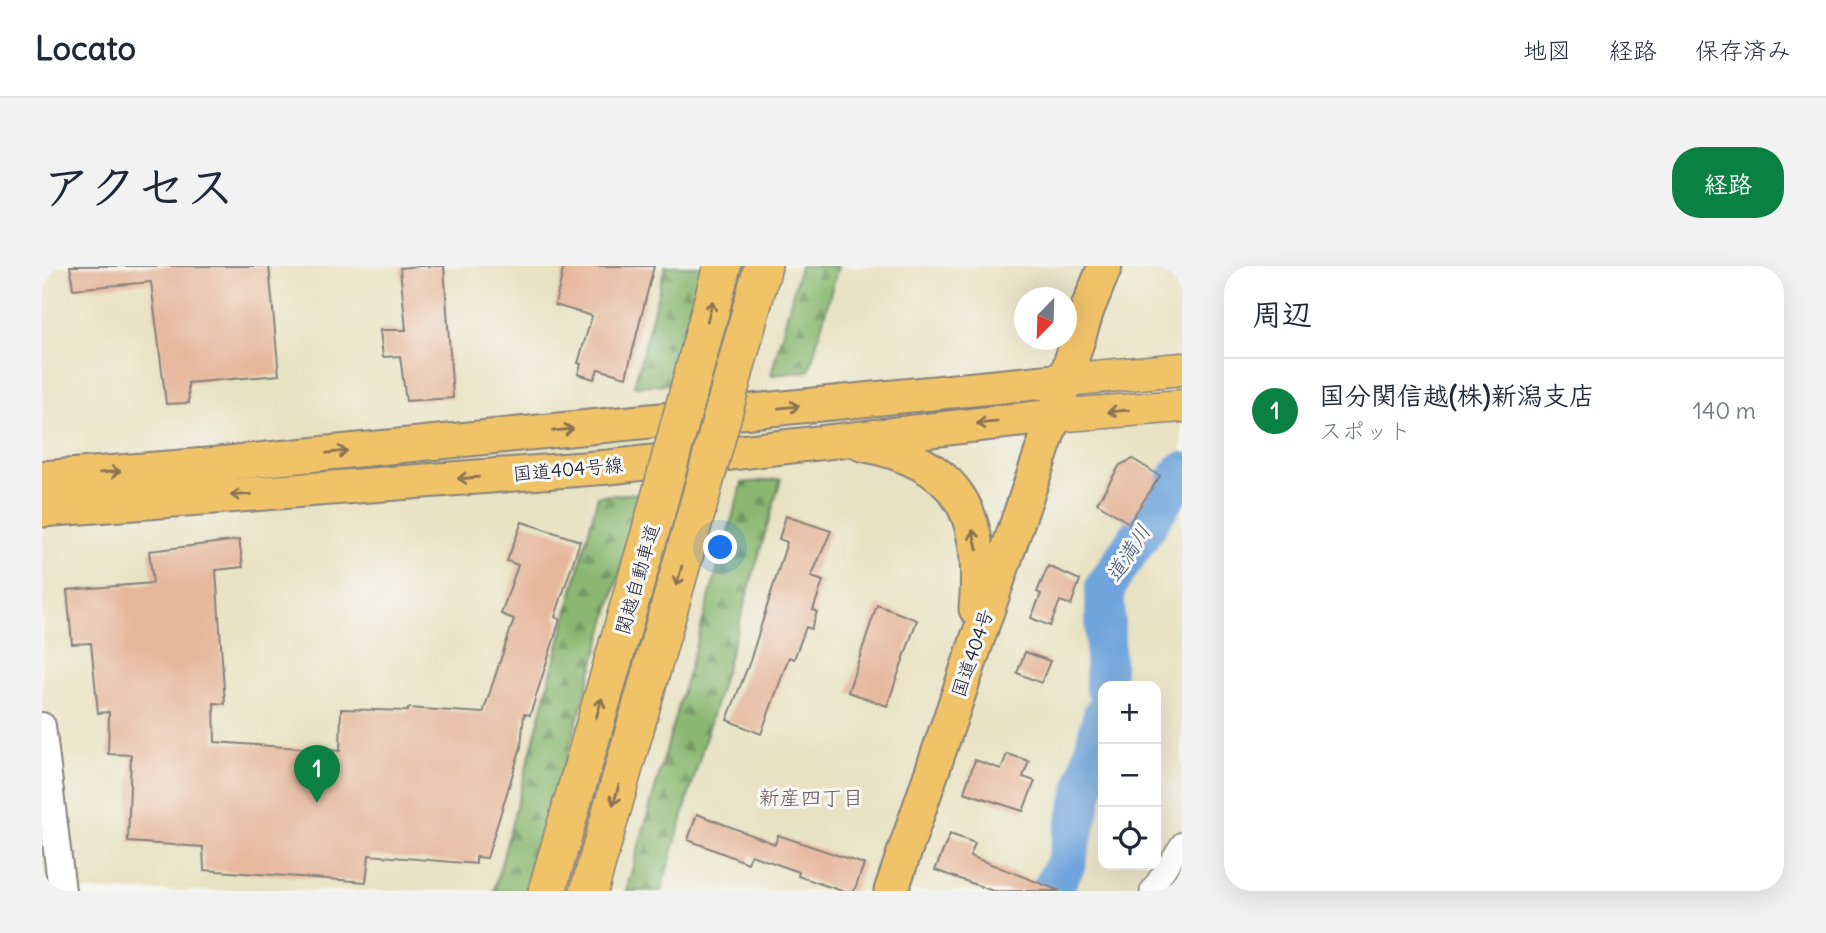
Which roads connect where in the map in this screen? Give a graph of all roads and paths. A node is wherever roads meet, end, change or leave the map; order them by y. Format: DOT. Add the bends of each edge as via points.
graph roads {
  1 [pos="722,266"];
  2 [pos="763,266"];
  3 [pos="1105,266"];
  4 [pos="1182,369"];
  5 [pos="1064,380"];
  6 [pos="1182,406"];
  7 [pos="1055,416"];
  8 [pos="835,439"];
  9 [pos="42,478"];
  10 [pos="42,510"];
  11 [pos="971,656"];
  12 [pos="42,726"];
  13 [pos="1182,843"];
  14 [pos="62,891"];
  15 [pos="547,891"];
  16 [pos="589,891"];
  17 [pos="891,891"];
  18 [pos="1151,891"];
  15 -- 1 [label="highway, 関越自動車道, one-way, bridge"];
  2 -- 16 [label="highway, 関越自動車道, one-way, bridge"];
  3 -- 5 [label="highway"];
  4 -- 5 [label="main road"];
  5 -- 7 [label="highway"];
  9 -- 5 [label="highway, 国道404号線, one-way"];
  6 -- 7 [label="main road, one-way"];
  7 -- 8 [label="highway, 国道404号線, one-way"];
  7 -- 11 [label="highway, 国道404号"];
  8 -- 10 [label="highway, 国道404号線, one-way" via="609,467"];
  11 -- 8 [label="highway, one-way" via="978,549 957,494 927,466 896,451"];
  11 -- 17 [label="highway, 国道404号"];
  12 -- 14 [label="street"];
  13 -- 18 [label="street"];
}
